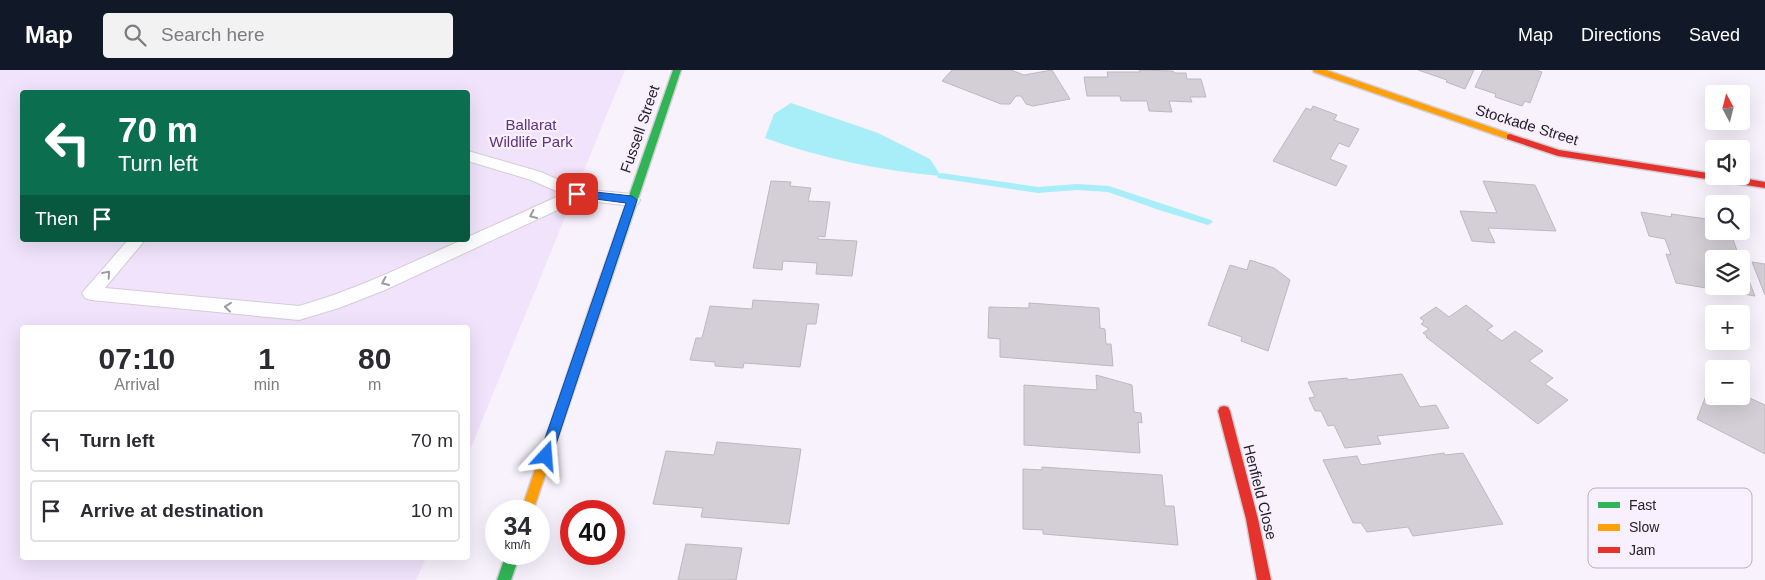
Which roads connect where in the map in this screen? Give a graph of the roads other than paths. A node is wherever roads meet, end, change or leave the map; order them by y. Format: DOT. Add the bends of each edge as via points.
graph roads {
  1 [pos="677,70"];
  2 [pos="1317,70"];
  3 [pos="470,157"];
  4 [pos="1765,185"];
  5 [pos="577,194"];
  6 [pos="632,200"];
  7 [pos="135,242"];
  8 [pos="1224,411"];
  9 [pos="531,500"];
  10 [pos="509,565"];
  11 [pos="504,580"];
  12 [pos="1264,580"];
  1 -- 6 [label="street, Fussell Street"];
  2 -- 4 [label="street, Stockade Street" via="1558,153"];
  3 -- 5 [label="lane" via="519,170"];
  5 -- 6 [label="lane"];
  5 -- 7 [label="lane, one-way" via="380,285 299,313 91,293"];
  6 -- 9 [label="street, Fussell Street"];
  8 -- 12 [label="street, Henfield Close"];
  10 -- 11 [label="street"];
}
